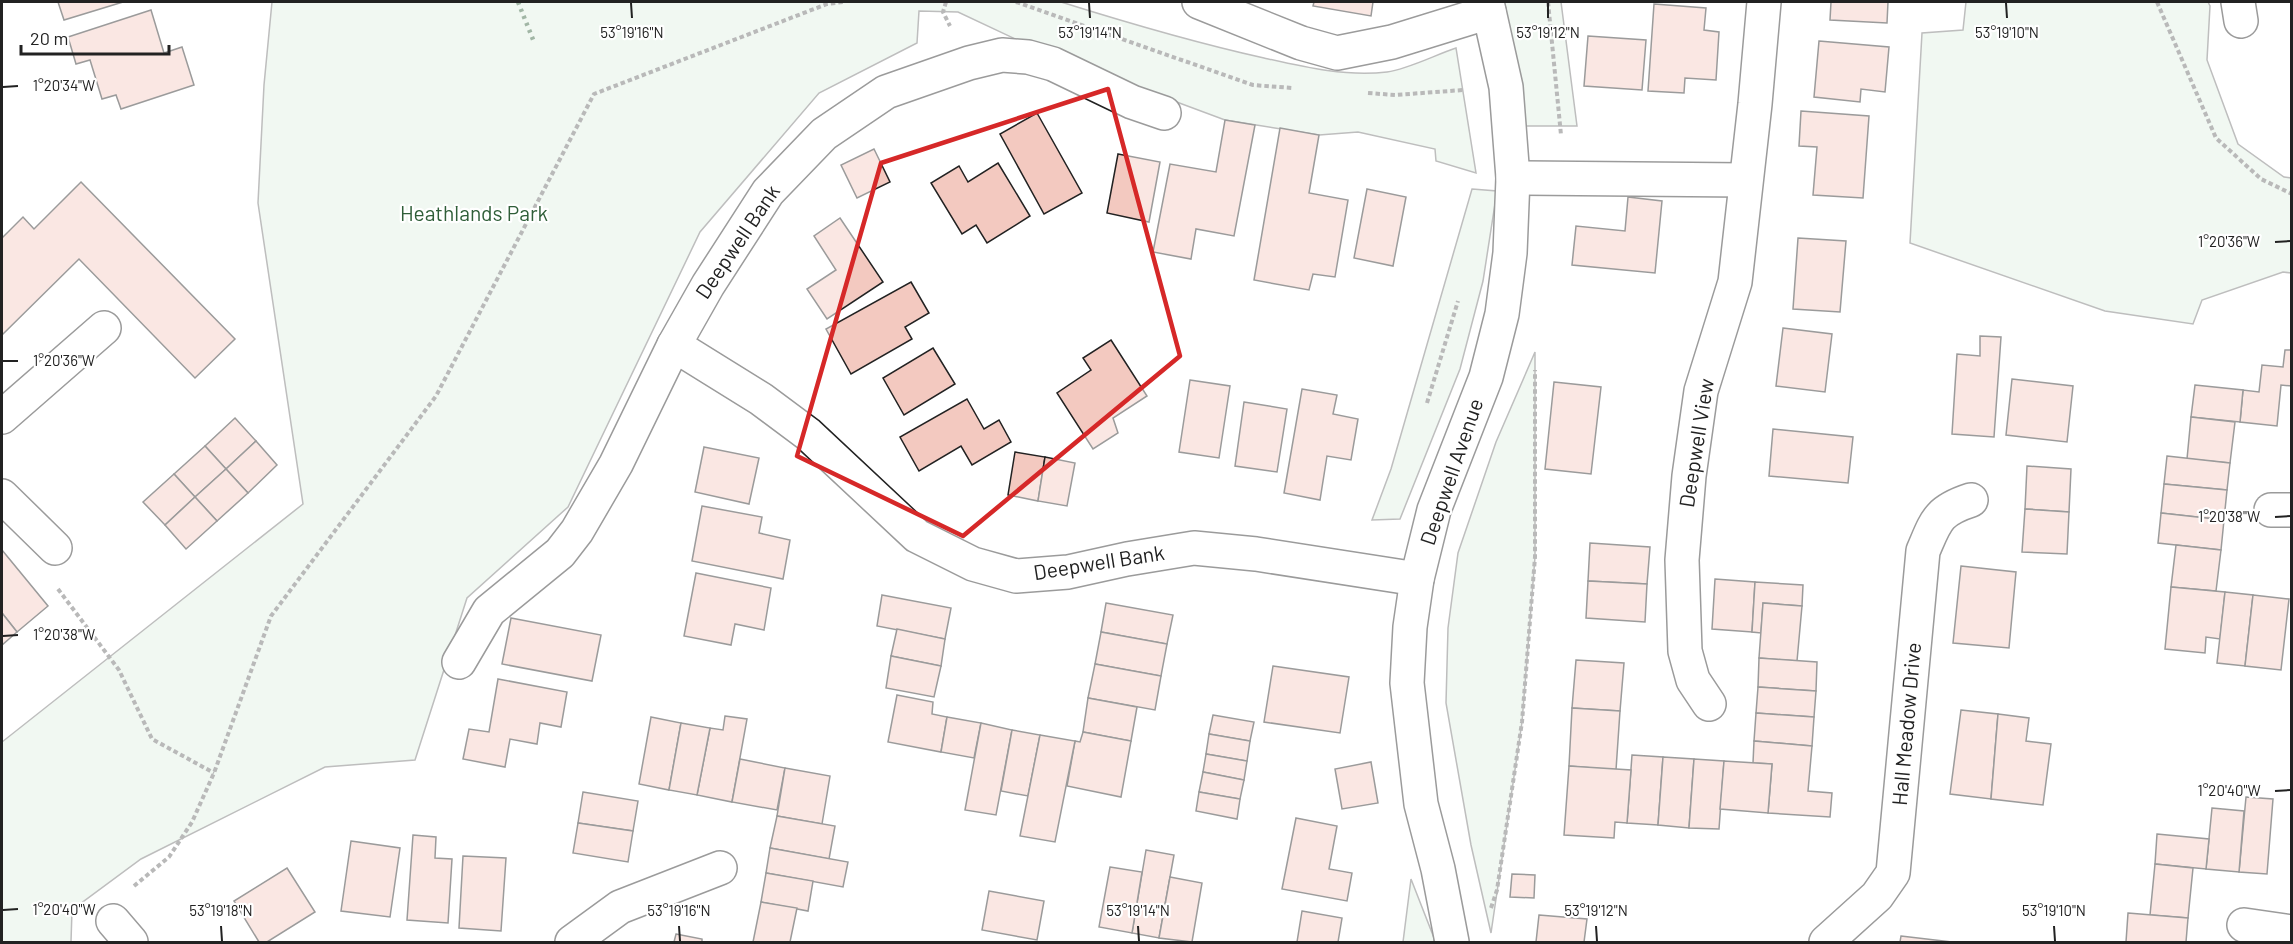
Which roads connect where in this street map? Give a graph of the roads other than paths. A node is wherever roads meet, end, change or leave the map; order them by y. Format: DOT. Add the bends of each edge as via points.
graph roads {
  1 [pos="1199,2"];
  2 [pos="1764,2"];
  3 [pos="1488,7"];
  4 [pos="1164,113"];
  5 [pos="1513,178"];
  6 [pos="1745,180"];
  7 [pos="104,328"];
  8 [pos="674,345"];
  9 [pos="2,417"];
  10 [pos="2,496"];
  11 [pos="1971,500"];
  12 [pos="55,548"];
  13 [pos="1417,579"];
  14 [pos="459,662"];
  15 [pos="1709,704"];
  16 [pos="720,868"];
  17 [pos="2244,925"];
  18 [pos="2292,932"];
  19 [pos="572,942"];
  20 [pos="1452,942"];
  21 [pos="1826,942"];
  1 -- 3 [label="street" via="1301,43 1337,53 1392,42"];
  2 -- 6 [label="street, Deepwell View"];
  3 -- 5 [label="street, Deepwell Avenue" via="1506,87"];
  4 -- 8 [label="street, Deepwell Bank" via="1086,82 1053,64 1002,55 886,92 824,134 768,192"];
  5 -- 6 [label="street"];
  5 -- 13 [label="street, Deepwell Avenue" via="1510,253 1502,314 1486,377 1434,510"];
  6 -- 15 [label="street, Deepwell View" via="1735,282 1701,391 1682,560 1685,651 1693,680"];
  7 -- 9 [label="street"];
  8 -- 13 [label="street, Deepwell Bank" via="761,399 808,434 917,536 973,564 1016,576 1068,572 1194,548"];
  8 -- 14 [label="street, Deepwell Bank" via="616,464 577,531 560,553 489,611"];
  10 -- 12 [label="street"];
  11 -- 21 [label="street, Hall Meadow Drive" via="1952,506 1937,520 1923,552 1893,873 1877,896"];
  13 -- 20 [label="street, Deepwell Avenue" via="1407,683 1421,804"];
  16 -- 19 [label="street" via="620,907"];
  17 -- 18 [label="street"];
}
